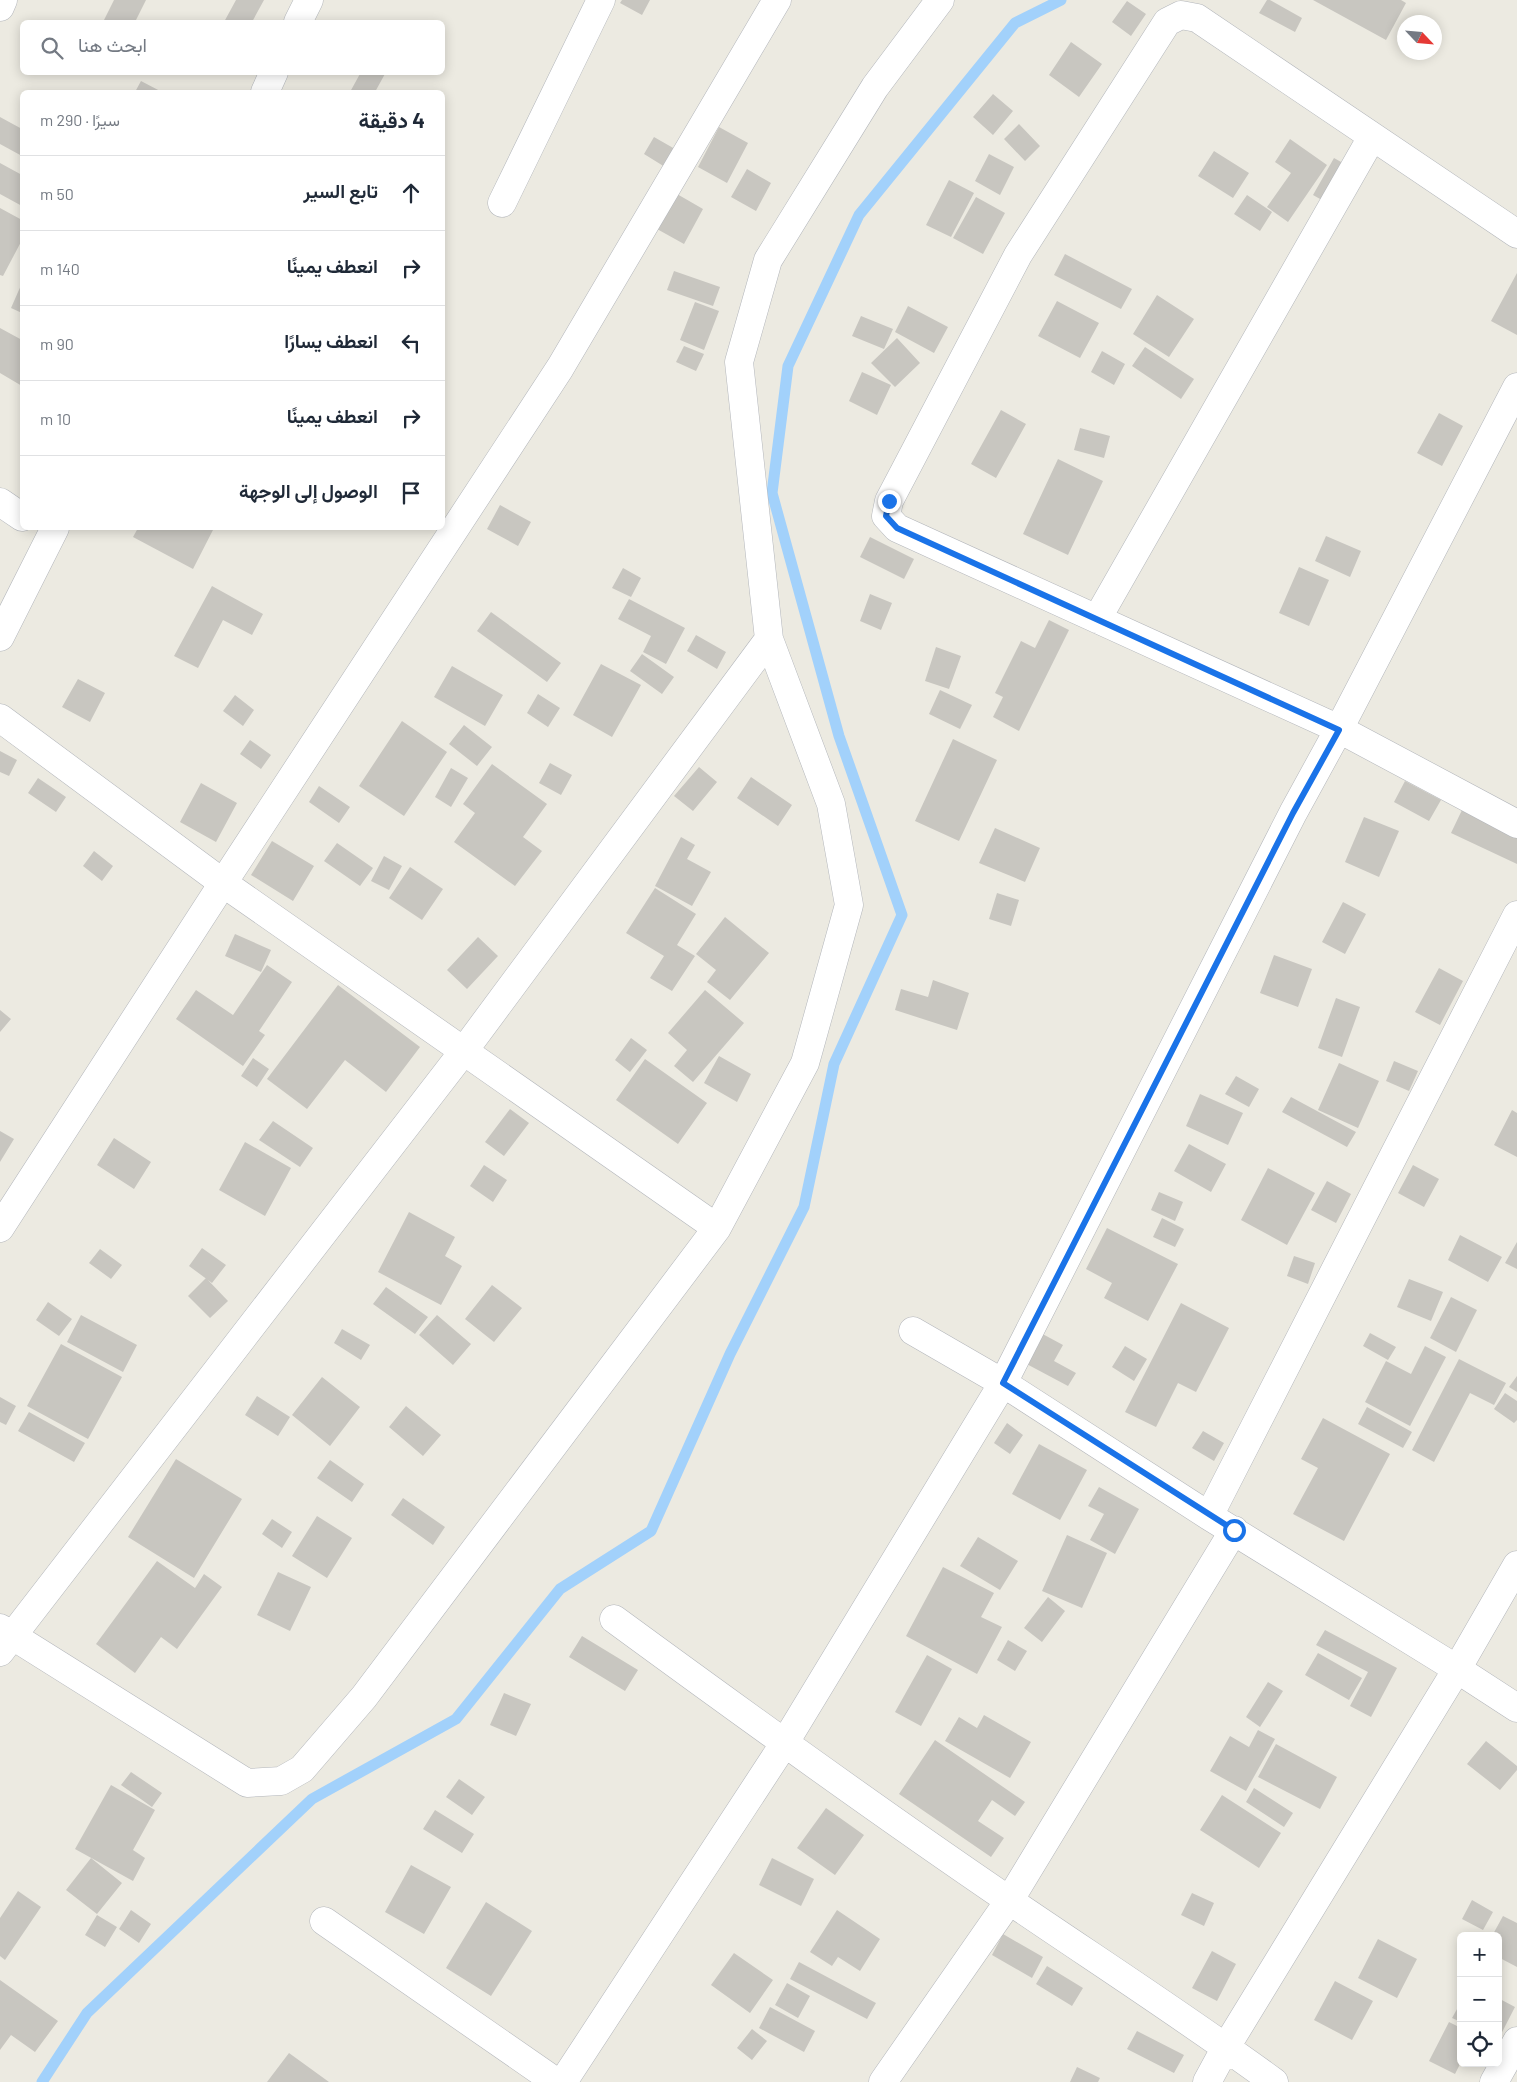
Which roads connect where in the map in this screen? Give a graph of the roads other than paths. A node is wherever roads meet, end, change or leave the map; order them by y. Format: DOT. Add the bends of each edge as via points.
graph roads {
  1 [pos="4,0"];
  2 [pos="309,0"];
  3 [pos="601,0"];
  4 [pos="777,0"];
  5 [pos="940,0"];
  6 [pos="0,7"];
  7 [pos="299,20"];
  8 [pos="272,75"];
  9 [pos="265,90"];
  10 [pos="1372,137"];
  11 [pos="502,203"];
  12 [pos="1517,234"];
  13 [pos="1517,387"];
  14 [pos="0,502"];
  15 [pos="20,516"];
  16 [pos="48,530"];
  17 [pos="1097,619"];
  18 [pos="0,637"];
  19 [pos="769,639"];
  20 [pos="0,718"];
  21 [pos="1339,730"];
  22 [pos="1517,824"];
  23 [pos="223,883"];
  24 [pos="1517,915"];
  25 [pos="462,1052"];
  26 [pos="0,1228"];
  27 [pos="717,1228"];
  28 [pos="913,1331"];
  29 [pos="1003,1383"];
  30 [pos="1209,1516"];
  31 [pos="1234,1530"];
  32 [pos="1517,1565"];
  33 [pos="614,1619"];
  34 [pos="4,1639"];
  35 [pos="1457,1669"];
  36 [pos="1517,1708"];
  37 [pos="784,1744"];
  38 [pos="1009,1901"];
  39 [pos="324,1920"];
  40 [pos="1517,2041"];
  41 [pos="1226,2047"];
  42 [pos="556,2082"];
  43 [pos="563,2082"];
  44 [pos="883,2082"];
  45 [pos="1207,2082"];
  46 [pos="1274,2082"];
  47 [pos="1494,2082"];
  1 -- 6 [label="street"];
  2 -- 7 [label="street"];
  3 -- 11 [label="street"];
  4 -- 23 [label="street" via="560,368"];
  5 -- 19 [label="street" via="875,87 768,260 739,362"];
  8 -- 9 [label="street"];
  10 -- 12 [label="street"];
  10 -- 17 [label="street"];
  10 -- 17 [label="street" via="1197,18 1181,15 1167,22 1018,255 889,501 886,516 897,528"];
  13 -- 21 [label="street"];
  14 -- 15 [label="street"];
  16 -- 18 [label="street"];
  17 -- 21 [label="street"];
  19 -- 25 [label="street"];
  19 -- 27 [label="street" via="831,804 849,905 805,1063"];
  20 -- 23 [label="street"];
  21 -- 22 [label="street"];
  21 -- 29 [label="street" via="1288,822"];
  23 -- 25 [label="street"];
  23 -- 26 [label="street"];
  24 -- 30 [label="street"];
  25 -- 27 [label="street"];
  25 -- 34 [label="street"];
  27 -- 34 [label="street" via="364,1697 302,1769 281,1781 247,1783"];
  28 -- 29 [label="street"];
  29 -- 30 [label="street"];
  29 -- 37 [label="street"];
  30 -- 31 [label="street"];
  31 -- 35 [label="street"];
  31 -- 38 [label="street"];
  32 -- 35 [label="street"];
  33 -- 37 [label="street"];
  35 -- 36 [label="street"];
  35 -- 41 [label="street"];
  37 -- 38 [label="street"];
  37 -- 43 [label="street"];
  38 -- 41 [label="street"];
  38 -- 44 [label="street"];
  39 -- 42 [label="street"];
  40 -- 47 [label="street"];
  41 -- 45 [label="street"];
  41 -- 46 [label="street"];
}
